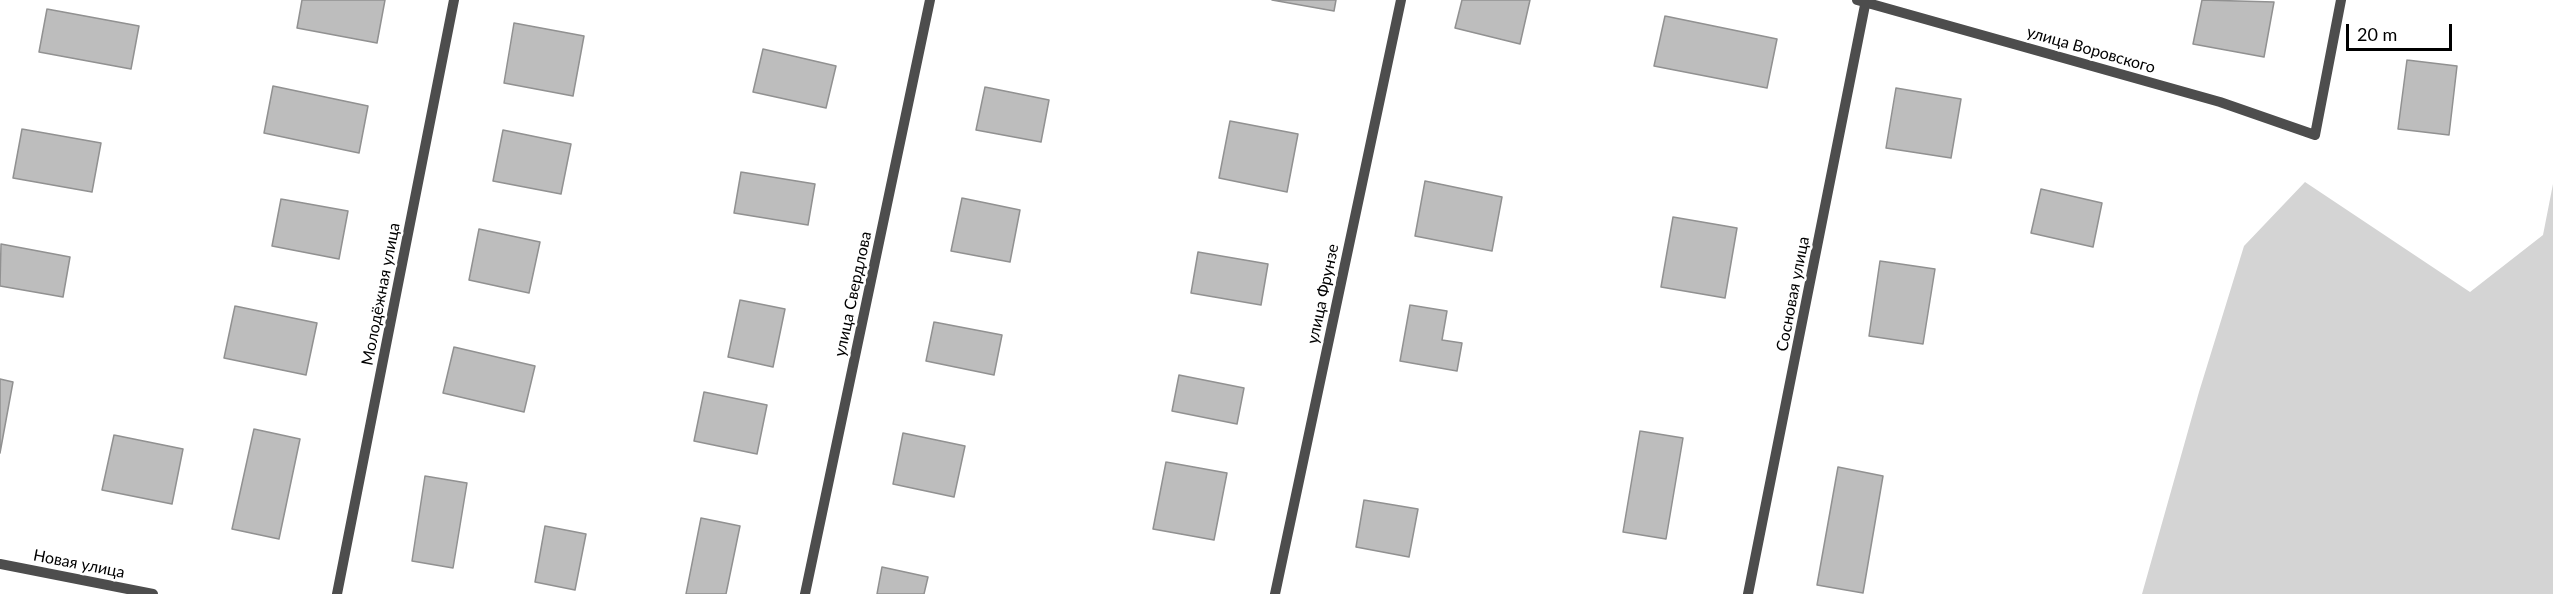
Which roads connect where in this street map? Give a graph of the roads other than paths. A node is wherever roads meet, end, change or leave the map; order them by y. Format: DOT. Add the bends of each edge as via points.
graph roads {
  1 [pos="454,0"];
  2 [pos="930,0"];
  3 [pos="1401,0"];
  4 [pos="2340,0"];
  5 [pos="1863,1"];
  6 [pos="0,564"];
  7 [pos="153,594"];
  8 [pos="337,594"];
  9 [pos="805,594"];
  10 [pos="1275,594"];
  11 [pos="1748,594"];
  1 -- 8 [label="street, Молодёжная улица"];
  2 -- 9 [label="street, улица Свердлова"];
  3 -- 10 [label="street, улица Фрунзе"];
  4 -- 5 [label="street, улица Воровского" via="2315,135 2220,102"];
  5 -- 11 [label="street, Сосновая улица"];
  6 -- 7 [label="street, Новая улица"];
}
